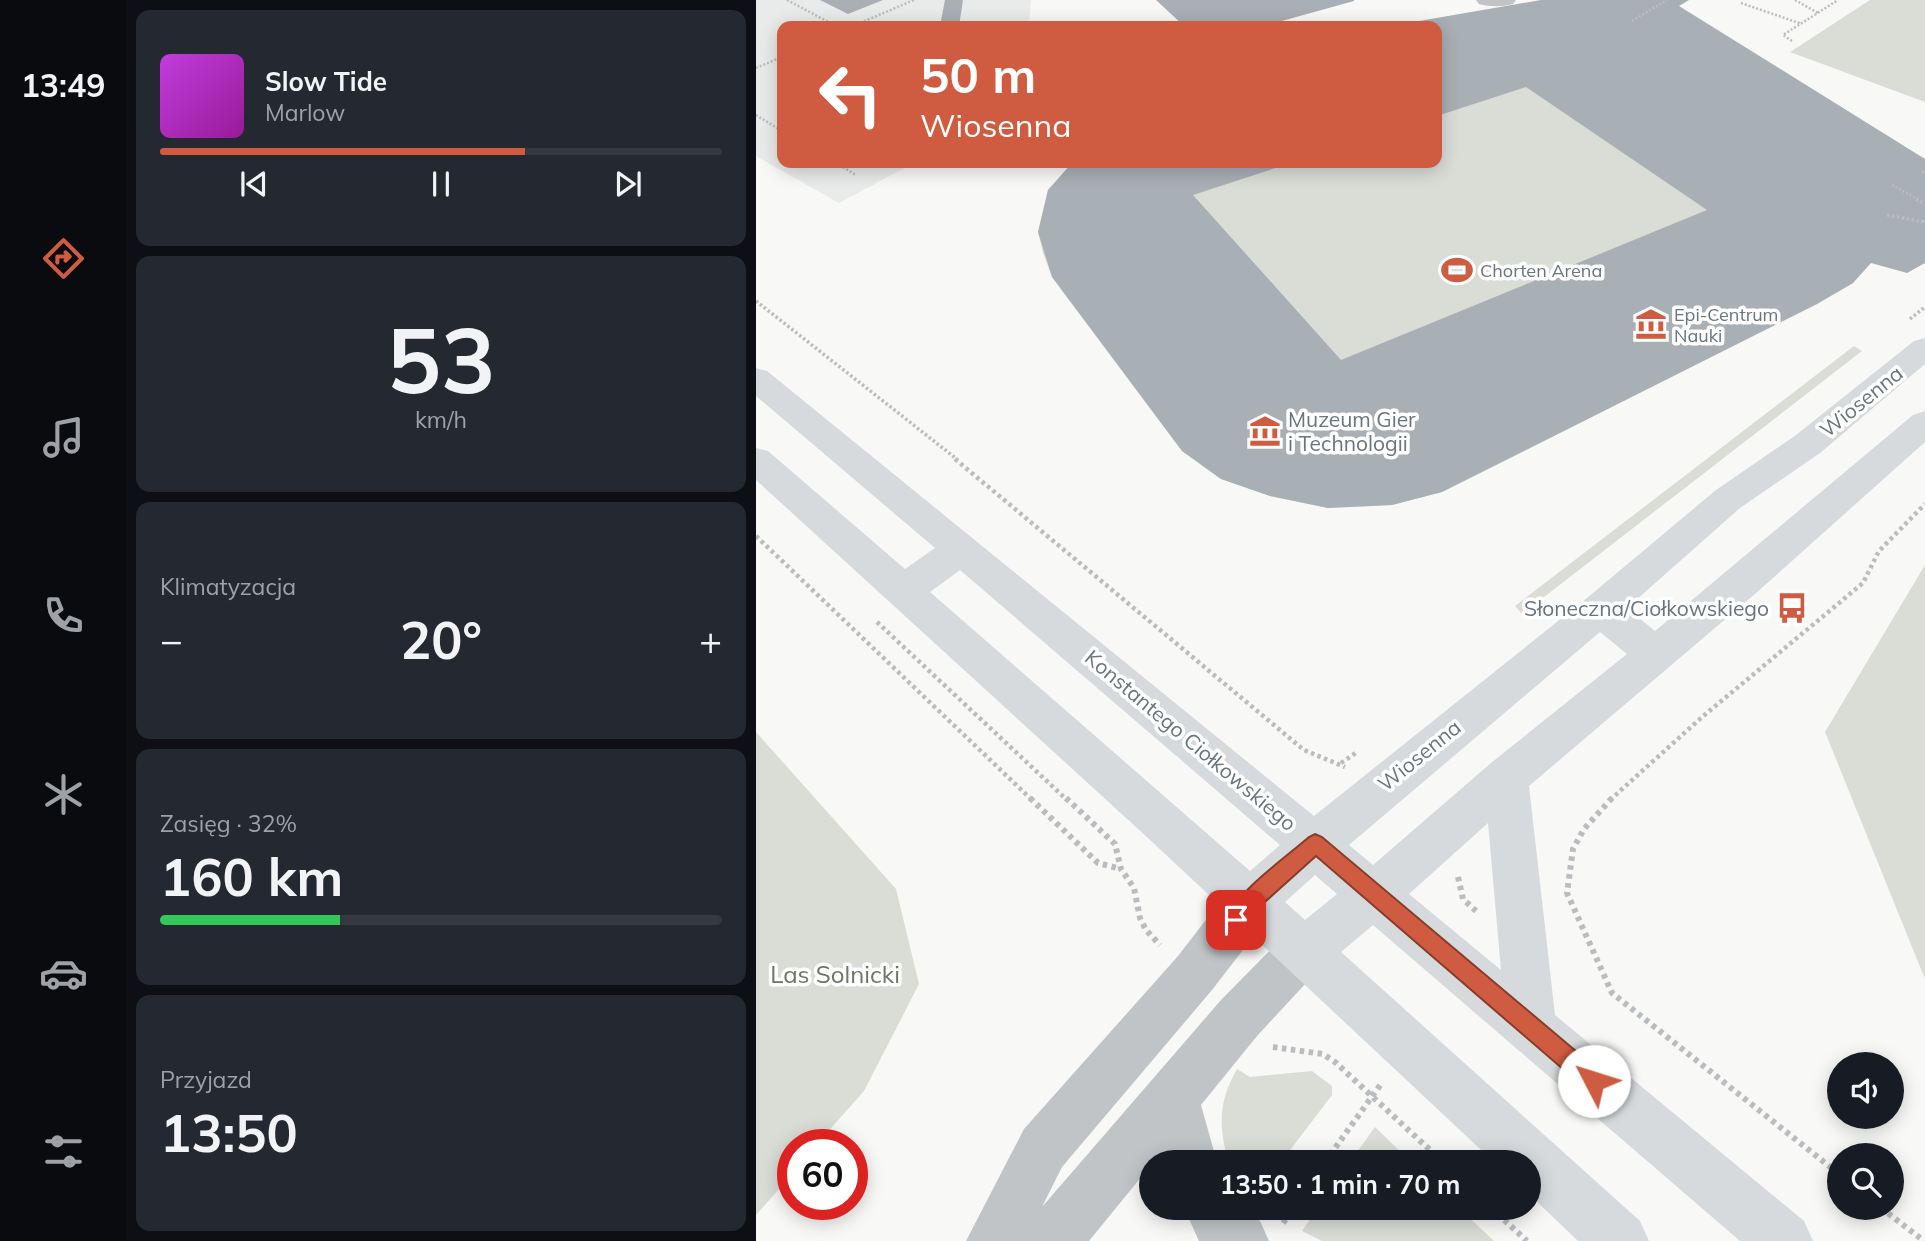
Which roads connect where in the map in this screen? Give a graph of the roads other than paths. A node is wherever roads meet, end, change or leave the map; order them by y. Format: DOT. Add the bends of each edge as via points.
graph roads {
  1 [pos="1486,0"];
  2 [pos="1506,0"];
  3 [pos="1925,348"];
  4 [pos="756,379"];
  5 [pos="1925,423"];
  6 [pos="756,460"];
  7 [pos="961,549"];
  8 [pos="903,591"];
  9 [pos="1600,609"];
  10 [pos="1655,654"];
  11 [pos="1506,778"];
  12 [pos="1315,844"];
  13 [pos="1375,894"];
  14 [pos="1249,903"];
  15 [pos="1302,952"];
  16 [pos="1531,1028"];
  17 [pos="1172,1098"];
  18 [pos="1187,1150"];
  19 [pos="1218,1220"];
  20 [pos="995,1241"];
  21 [pos="1048,1241"];
  22 [pos="1240,1241"];
  23 [pos="1620,1241"];
  24 [pos="1784,1241"];
  1 -- 2 [label="street"];
  3 -- 9 [label="main road, Wiosenna" via="1808,444 1728,499"];
  4 -- 7 [label="main road, Konstantego Ciołkowskiego"];
  5 -- 10 [label="main road"];
  6 -- 8 [label="main road"];
  7 -- 8 [label="main road"];
  7 -- 12 [label="main road, Konstantego Ciołkowskiego"];
  8 -- 14 [label="main road"];
  9 -- 10 [label="main road"];
  9 -- 12 [label="main road, Wiosenna"];
  10 -- 11 [label="main road"];
  11 -- 13 [label="main road"];
  11 -- 16 [label="main road"];
  12 -- 13 [label="main road, Konstantego Ciołkowskiego"];
  12 -- 14 [label="main road, Wiosenna"];
  13 -- 15 [label="main road"];
  13 -- 16 [label="main road, Konstantego Ciołkowskiego"];
  14 -- 15 [label="main road"];
  14 -- 20 [label="street, Wiosenna" via="1195,973 1043,1149"];
  15 -- 17 [label="street"];
  15 -- 23 [label="main road"];
  16 -- 24 [label="main road, Konstantego Ciołkowskiego"];
  17 -- 18 [label="street"];
  17 -- 21 [label="street"];
  19 -- 22 [label="street"];
}
